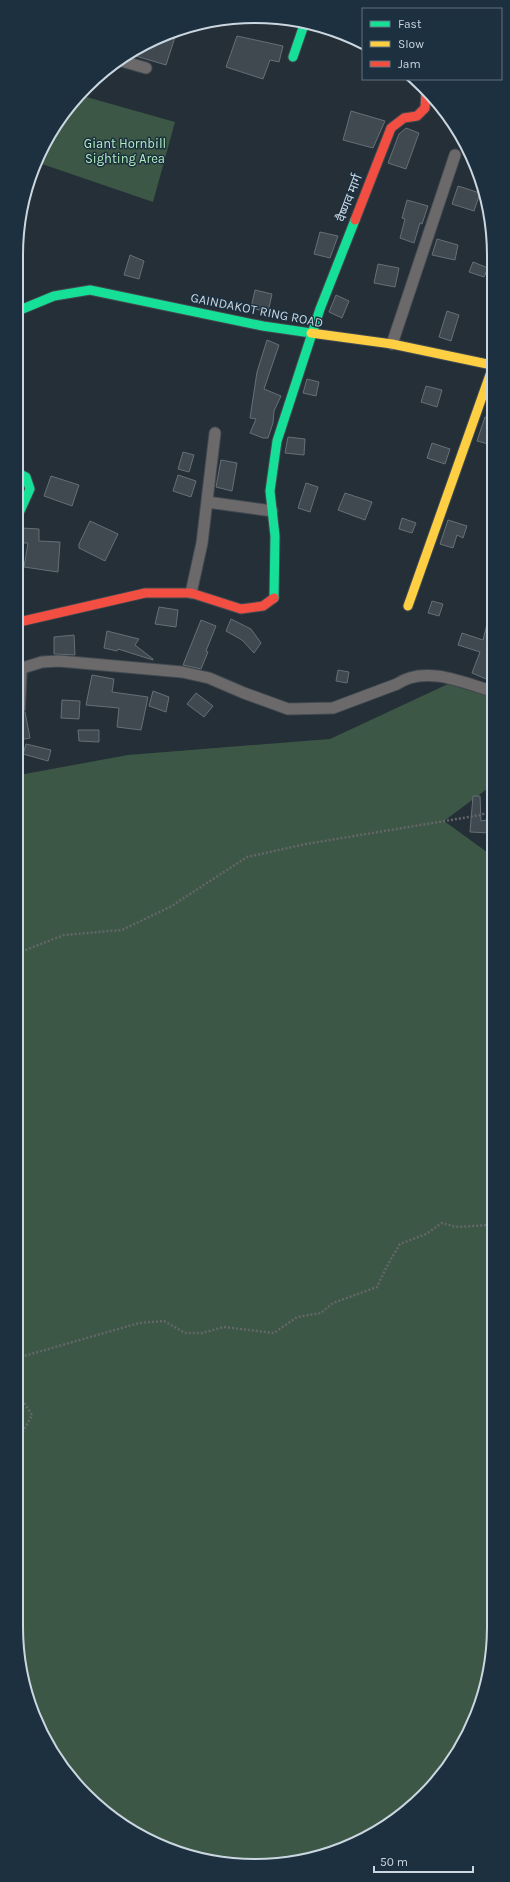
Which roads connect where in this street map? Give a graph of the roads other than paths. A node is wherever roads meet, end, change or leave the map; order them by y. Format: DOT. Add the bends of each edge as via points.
graph roads {
  1 [pos="303,28"];
  2 [pos="292,57"];
  3 [pos="126,62"];
  4 [pos="146,68"];
  5 [pos="426,99"];
  6 [pos="455,155"];
  7 [pos="23,309"];
  8 [pos="312,334"];
  9 [pos="392,344"];
  10 [pos="487,362"];
  11 [pos="487,372"];
  12 [pos="215,433"];
  13 [pos="23,476"];
  14 [pos="207,502"];
  15 [pos="23,504"];
  16 [pos="272,511"];
  17 [pos="191,593"];
  18 [pos="408,606"];
  19 [pos="23,620"];
  20 [pos="23,667"];
  21 [pos="487,690"];
  1 -- 2 [label="street"];
  3 -- 4 [label="street"];
  5 -- 8 [label="street, वैष्णव मार्ग" via="426,108 417,116 404,118 391,128"];
  6 -- 9 [label="street"];
  7 -- 8 [label="street, GAINDAKOT RING ROAD" via="54,296 90,290"];
  8 -- 9 [label="street, GAINDAKOT RING ROAD"];
  8 -- 16 [label="street" via="277,440 270,492"];
  9 -- 10 [label="street, GAINDAKOT RING ROAD"];
  11 -- 18 [label="street"];
  12 -- 14 [label="street"];
  13 -- 15 [label="street" via="30,489"];
  14 -- 16 [label="street"];
  14 -- 17 [label="street" via="202,543"];
  16 -- 17 [label="street" via="275,536 275,596 263,606 241,609"];
  17 -- 19 [label="street" via="145,593"];
  20 -- 21 [label="street" via="42,662 59,661 182,672 209,678 288,709 333,708 397,684 405,678 439,675"];
}
